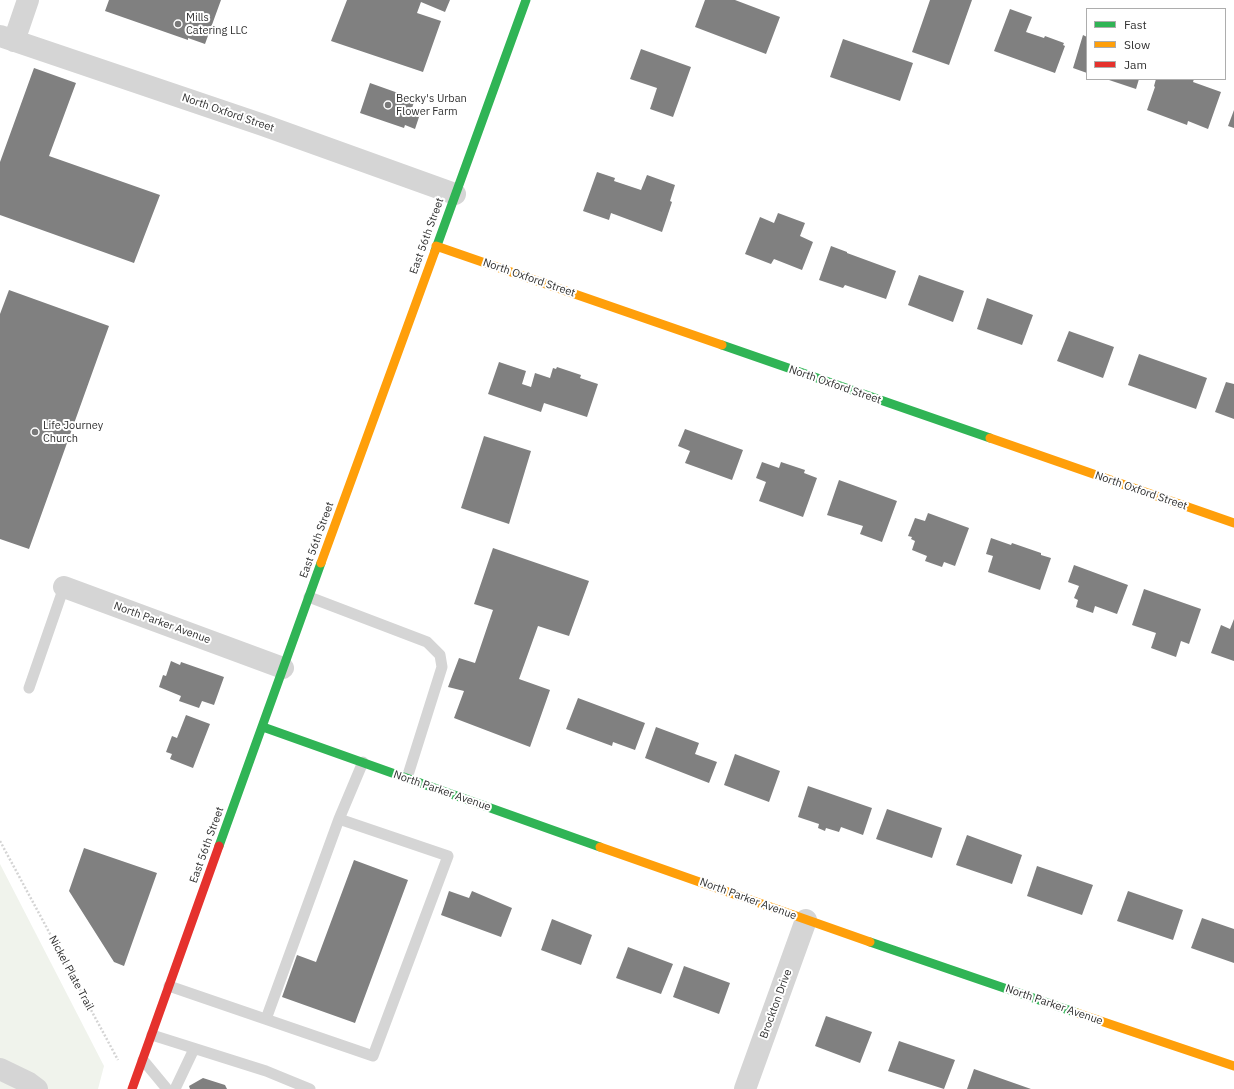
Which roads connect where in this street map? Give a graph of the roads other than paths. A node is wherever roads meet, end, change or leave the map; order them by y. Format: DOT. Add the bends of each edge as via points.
graph roads {
  1 [pos="28,0"];
  2 [pos="526,0"];
  3 [pos="7,38"];
  4 [pos="455,194"];
  5 [pos="436,246"];
  6 [pos="1234,524"];
  7 [pos="64,587"];
  8 [pos="309,597"];
  9 [pos="283,668"];
  10 [pos="29,688"];
  11 [pos="263,727"];
  12 [pos="363,762"];
  13 [pos="407,778"];
  14 [pos="339,819"];
  15 [pos="806,920"];
  16 [pos="170,986"];
  17 [pos="266,1019"];
  18 [pos="152,1035"];
  19 [pos="194,1049"];
  20 [pos="143,1060"];
  21 [pos="1234,1066"];
  22 [pos="0,1069"];
  23 [pos="37,1089"];
  24 [pos="132,1089"];
  25 [pos="167,1089"];
  26 [pos="175,1089"];
  27 [pos="310,1089"];
  28 [pos="745,1089"];
  1 -- 3 [label="street"];
  2 -- 4 [label="street, East 56th Street"];
  3 -- 4 [label="street, North Oxford Street" via="263,125"];
  4 -- 5 [label="street, East 56th Street"];
  5 -- 6 [label="street, North Oxford Street"];
  5 -- 8 [label="street, East 56th Street"];
  7 -- 9 [label="street, North Parker Avenue"];
  7 -- 10 [label="lane"];
  8 -- 9 [label="street, East 56th Street"];
  8 -- 13 [label="lane" via="427,642 440,655 442,667"];
  9 -- 11 [label="street, East 56th Street"];
  11 -- 12 [label="street, North Parker Avenue"];
  11 -- 16 [label="street, East 56th Street"];
  12 -- 13 [label="street, North Parker Avenue"];
  12 -- 14 [label="lane"];
  13 -- 15 [label="street, North Parker Avenue"];
  14 -- 17 [label="lane"];
  14 -- 17 [label="lane" via="448,856 373,1056"];
  15 -- 21 [label="street, North Parker Avenue"];
  15 -- 28 [label="street, Brockton Drive"];
  16 -- 17 [label="lane"];
  16 -- 18 [label="street, East 56th Street"];
  18 -- 19 [label="lane"];
  18 -- 20 [label="street, East 56th Street"];
  19 -- 26 [label="lane"];
  19 -- 27 [label="lane" via="266,1071"];
  20 -- 24 [label="street, East 56th Street"];
  20 -- 25 [label="lane"];
  22 -- 23 [label="street"];
}
